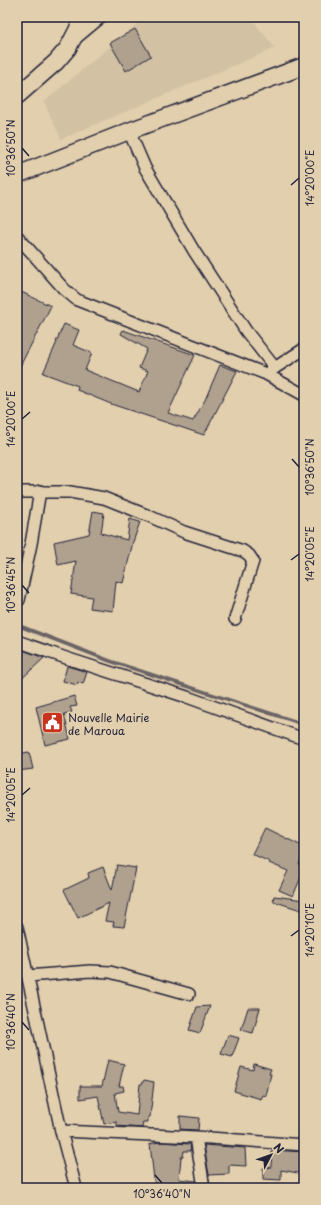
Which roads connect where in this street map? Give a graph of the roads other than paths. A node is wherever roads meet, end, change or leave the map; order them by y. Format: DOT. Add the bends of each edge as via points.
graph roads {
  1 [pos="84,17"];
  2 [pos="101,17"];
  3 [pos="72,40"];
  4 [pos="304,66"];
  5 [pos="17,96"];
  6 [pos="129,131"];
  7 [pos="17,175"];
  8 [pos="17,236"];
  9 [pos="304,349"];
  10 [pos="270,371"];
  11 [pos="304,395"];
  12 [pos="40,491"];
  13 [pos="17,492"];
  14 [pos="19,600"];
  15 [pos="235,619"];
  16 [pos="17,641"];
  17 [pos="301,738"];
  18 [pos="17,927"];
  19 [pos="28,976"];
  20 [pos="189,994"];
  21 [pos="61,1131"];
  22 [pos="196,1137"];
  23 [pos="304,1145"];
  24 [pos="76,1188"];
  25 [pos="204,1188"];
  1 -- 3 [label="street"];
  2 -- 3 [label="street"];
  3 -- 5 [label="street" via="56,62"];
  4 -- 6 [label="street"];
  6 -- 7 [label="street"];
  6 -- 10 [label="street" via="145,168"];
  8 -- 10 [label="street" via="77,300"];
  9 -- 10 [label="street"];
  10 -- 11 [label="street"];
  12 -- 13 [label="street"];
  12 -- 14 [label="street"];
  12 -- 15 [label="street" via="70,492 104,498 184,532 243,551 253,561"];
  16 -- 17 [label="street"];
  18 -- 19 [label="street"];
  19 -- 20 [label="street" via="110,972"];
  19 -- 21 [label="street"];
  21 -- 22 [label="street"];
  21 -- 24 [label="street"];
  22 -- 23 [label="street"];
  22 -- 25 [label="street"];
}
